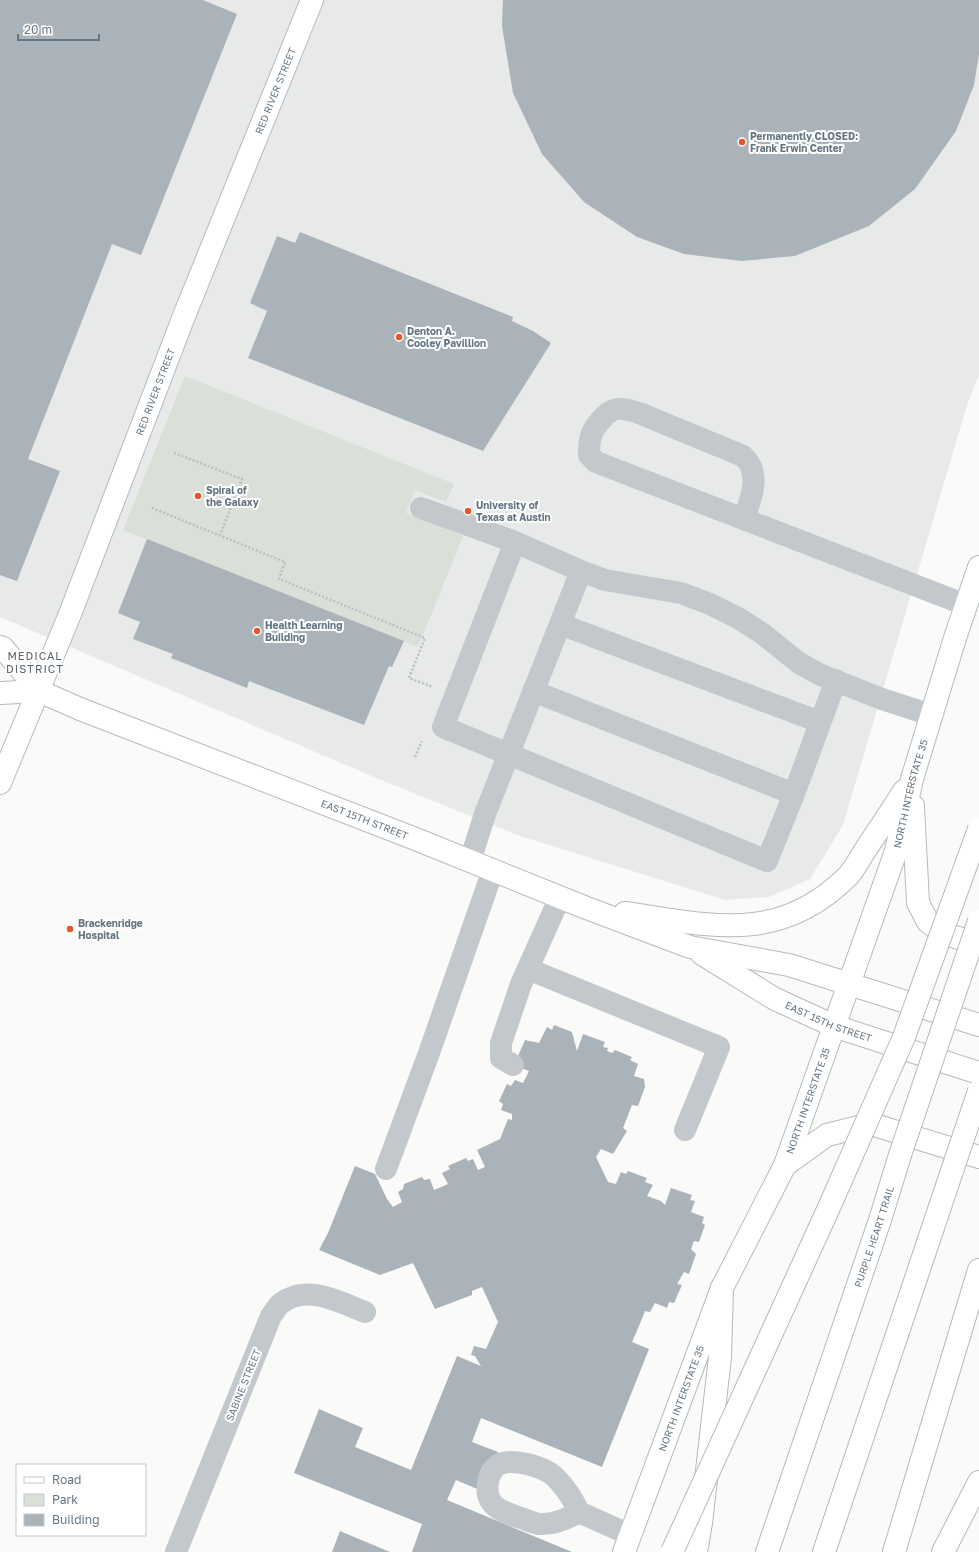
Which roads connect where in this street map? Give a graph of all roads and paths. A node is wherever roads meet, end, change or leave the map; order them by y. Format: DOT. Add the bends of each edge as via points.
graph roads {
  1 [pos="312,0"];
  2 [pos="174,452"];
  3 [pos="152,508"];
  4 [pos="421,508"];
  5 [pos="744,519"];
  6 [pos="220,535"];
  7 [pos="515,542"];
  8 [pos="979,567"];
  9 [pos="581,570"];
  10 [pos="966,605"];
  11 [pos="560,624"];
  12 [pos="0,647"];
  13 [pos="836,680"];
  14 [pos="435,688"];
  15 [pos="39,691"];
  16 [pos="533,691"];
  17 [pos="0,693"];
  18 [pos="931,715"];
  19 [pos="820,722"];
  20 [pos="424,735"];
  21 [pos="508,755"];
  22 [pos="416,757"];
  23 [pos="912,779"];
  24 [pos="0,783"];
  25 [pos="794,794"];
  26 [pos="979,829"];
  27 [pos="470,861"];
  28 [pos="493,870"];
  29 [pos="560,897"];
  30 [pos="584,907"];
  31 [pos="979,921"];
  32 [pos="979,944"];
  33 [pos="690,947"];
  34 [pos="528,970"];
  35 [pos="850,984"];
  36 [pos="979,1025"];
  37 [pos="834,1026"];
  38 [pos="513,1065"];
  39 [pos="979,1073"];
  40 [pos="979,1091"];
  41 [pos="685,1130"];
  42 [pos="979,1157"];
  43 [pos="785,1165"];
  44 [pos="386,1169"];
  45 [pos="979,1270"];
  46 [pos="722,1288"];
  47 [pos="365,1312"];
  48 [pos="979,1482"];
  49 [pos="579,1512"];
  50 [pos="627,1543"];
  51 [pos="176,1552"];
  52 [pos="672,1552"];
  53 [pos="696,1552"];
  54 [pos="767,1552"];
  55 [pos="824,1552"];
  56 [pos="894,1552"];
  57 [pos="943,1552"];
  1 -- 15 [label="main road, RED RIVER STREET" via="184,316"];
  2 -- 6 [label="path" via="242,479"];
  3 -- 6 [label="path"];
  4 -- 7 [label="street"];
  5 -- 5 [label="street" via="596,462 589,455 594,428 602,418 614,410 624,410 639,413 744,456 751,466 754,477 751,500"];
  5 -- 10 [label="street"];
  6 -- 14 [label="path" via="285,562 279,579 425,638 408,678"];
  7 -- 9 [label="street"];
  7 -- 21 [label="street" via="443,727"];
  8 -- 10 [label="main road, NORTH INTERSTATE 35"];
  9 -- 11 [label="street"];
  9 -- 13 [label="street" via="605,580 681,593 710,604 740,618 798,663"];
  10 -- 18 [label="main road, NORTH INTERSTATE 35"];
  11 -- 16 [label="street"];
  11 -- 19 [label="street"];
  12 -- 15 [label="main road, EAST 15TH STREET"];
  13 -- 18 [label="street"];
  13 -- 19 [label="street"];
  15 -- 17 [label="main road, EAST 15TH STREET"];
  15 -- 24 [label="main road, RED RIVER STREET"];
  15 -- 27 [label="main road, EAST 15TH STREET"];
  16 -- 21 [label="street"];
  16 -- 25 [label="street"];
  18 -- 23 [label="main road, NORTH INTERSTATE 35"];
  19 -- 25 [label="street"];
  20 -- 22 [label="path"];
  21 -- 25 [label="street" via="767,861"];
  21 -- 27 [label="street" via="484,814"];
  23 -- 30 [label="main road" via="848,876 814,904 779,920 750,925 716,926"];
  23 -- 32 [label="main road" via="918,903 928,922 945,934"];
  23 -- 35 [label="main road, NORTH INTERSTATE 35" via="896,851"];
  26 -- 52 [label="main road, bridge" via="904,1037"];
  27 -- 28 [label="main road, EAST 15TH STREET"];
  28 -- 29 [label="main road, EAST 15TH STREET"];
  28 -- 44 [label="street"];
  29 -- 30 [label="main road, EAST 15TH STREET"];
  29 -- 34 [label="street"];
  30 -- 33 [label="main road, EAST 15TH STREET"];
  31 -- 54 [label="main road, PURPLE HEART TRAIL, bridge"];
  33 -- 35 [label="main road, EAST 15TH STREET" via="789,965"];
  33 -- 37 [label="main road, EAST 15TH STREET" via="776,998"];
  34 -- 38 [label="street" via="501,1043 501,1058"];
  34 -- 41 [label="street" via="719,1047"];
  35 -- 36 [label="main road, EAST 15TH STREET"];
  35 -- 37 [label="main road, NORTH INTERSTATE 35"];
  37 -- 39 [label="main road, EAST 15TH STREET"];
  37 -- 43 [label="main road, NORTH INTERSTATE 35"];
  40 -- 55 [label="main road, bridge"];
  42 -- 43 [label="main road" via="871,1124 827,1135"];
  43 -- 46 [label="main road, NORTH INTERSTATE 35"];
  45 -- 56 [label="main road"];
  46 -- 50 [label="main road, NORTH INTERSTATE 35"];
  46 -- 53 [label="main road" via="720,1357"];
  47 -- 51 [label="street, SABINE STREET" via="320,1295 292,1297 280,1304 271,1316"];
  48 -- 57 [label="main road"];
  49 -- 50 [label="street"];
}
